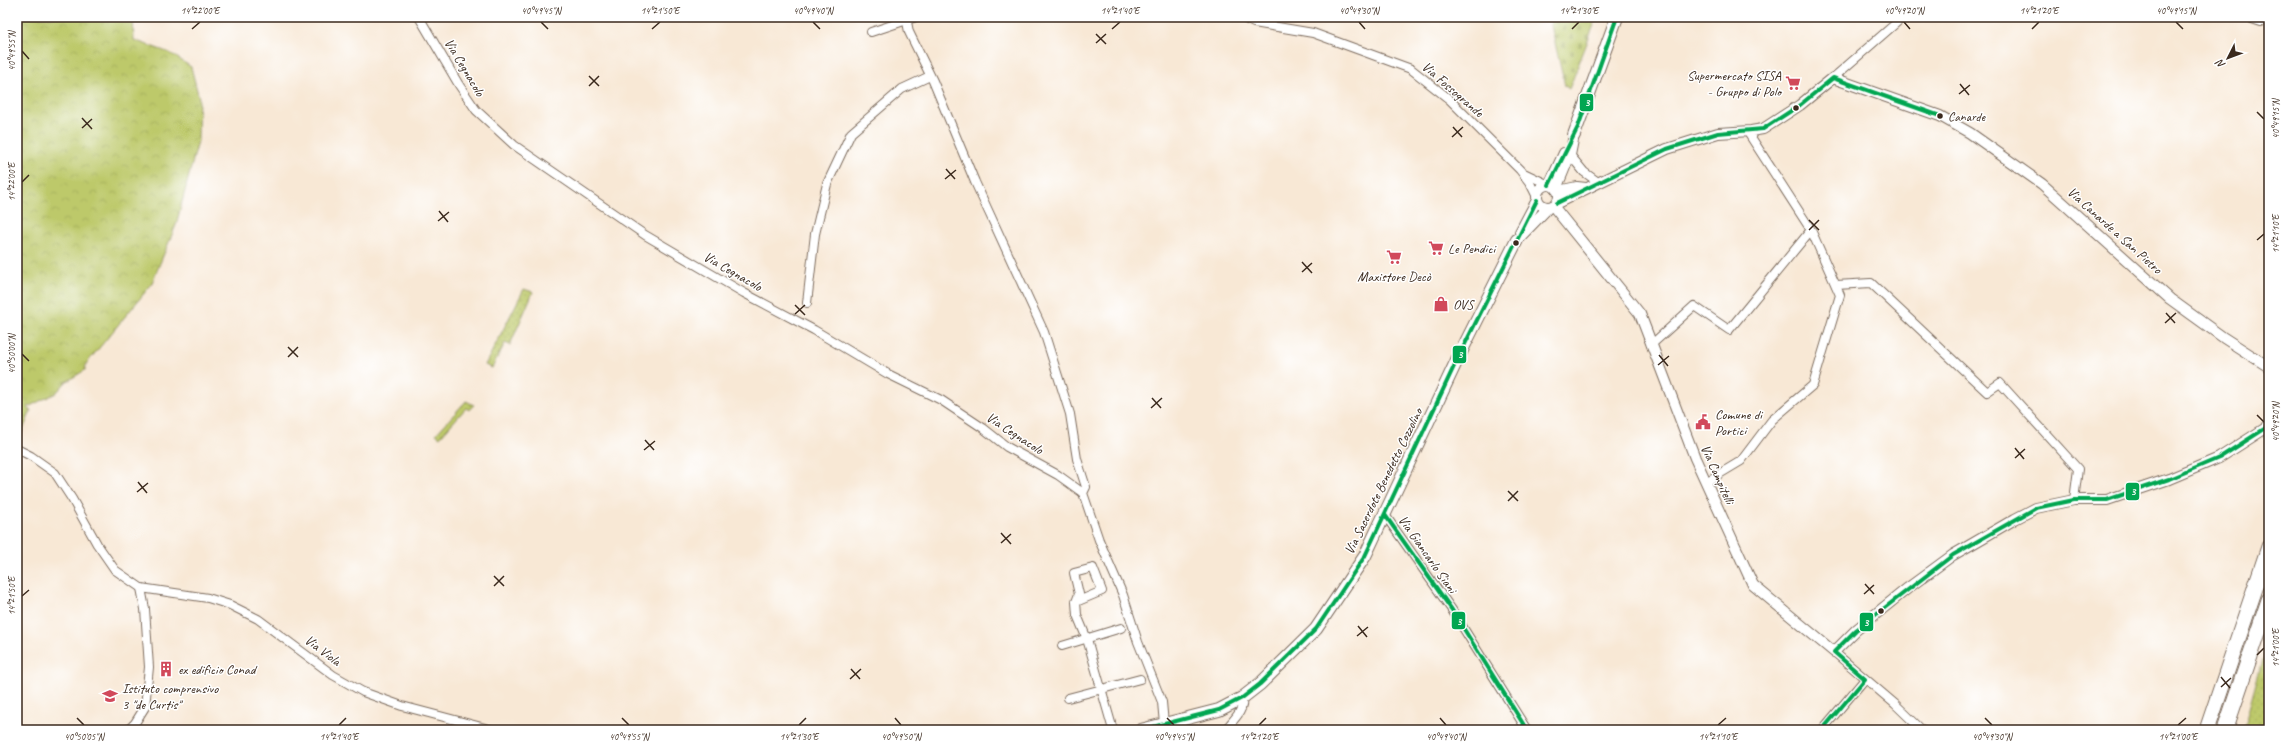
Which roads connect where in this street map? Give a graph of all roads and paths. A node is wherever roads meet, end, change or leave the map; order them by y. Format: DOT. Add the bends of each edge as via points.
graph roads {
  1 [pos="418,17"];
  2 [pos="916,17"];
  3 [pos="1241,17"];
  4 [pos="1617,17"];
  5 [pos="1903,17"];
  6 [pos="2246,17"];
  7 [pos="906,18"];
  8 [pos="2269,20"];
  9 [pos="870,32"];
  10 [pos="930,76"];
  11 [pos="1833,78"];
  12 [pos="1747,131"];
  13 [pos="1574,135"];
  14 [pos="1570,155"];
  15 [pos="1520,170"];
  16 [pos="1598,182"];
  17 [pos="1554,188"];
  18 [pos="1586,188"];
  19 [pos="1537,198"];
  20 [pos="1553,206"];
  21 [pos="1811,230"];
  22 [pos="1516,240"];
  23 [pos="1836,285"];
  24 [pos="807,303"];
  25 [pos="1651,345"];
  26 [pos="2269,367"];
  27 [pos="2269,426"];
  28 [pos="17,449"];
  29 [pos="1706,482"];
  30 [pos="1083,493"];
  31 [pos="2074,500"];
  32 [pos="1385,516"];
  33 [pos="2269,547"];
  34 [pos="141,588"];
  35 [pos="2269,600"];
  36 [pos="1076,602"];
  37 [pos="1121,628"];
  38 [pos="1088,639"];
  39 [pos="1062,646"];
  40 [pos="1834,652"];
  41 [pos="1140,679"];
  42 [pos="1865,679"];
  43 [pos="1102,690"];
  44 [pos="1068,698"];
  45 [pos="1242,698"];
  46 [pos="1167,727"];
  47 [pos="128,730"];
  48 [pos="493,730"];
  49 [pos="1113,730"];
  50 [pos="1141,730"];
  51 [pos="1225,730"];
  52 [pos="1526,730"];
  53 [pos="1822,730"];
  54 [pos="1922,730"];
  55 [pos="2207,730"];
  56 [pos="2225,730"];
  1 -- 30 [label="street, Via Cegnacolo" via="476,110 514,145 645,235 888,374 941,400 1007,447 1058,475"];
  2 -- 7 [label="street"];
  3 -- 15 [label="street, Via Fossogrande" via="1254,23 1313,33 1410,69 1449,99"];
  4 -- 13 [label="main road, Via Sacerdote Benedetto Cozzolino"];
  5 -- 11 [label="street"];
  6 -- 8 [label="street" via="2253,20"];
  7 -- 9 [label="street"];
  7 -- 10 [label="street" via="909,32"];
  10 -- 24 [label="street" via="902,89 851,133 827,184 815,234"];
  10 -- 30 [label="street" via="975,182 1044,332 1070,414 1077,459 1086,487"];
  11 -- 12 [label="street" via="1776,122 1763,129"];
  11 -- 26 [label="street, Via Canarde a San Pietro" via="1940,116 1970,133 2042,184 2170,299"];
  12 -- 16 [label="street" via="1718,133 1667,149"];
  12 -- 21 [label="street"];
  13 -- 14 [label="street, Via Sacerdote Benedetto Cozzolino"];
  13 -- 17 [label="street, Via Sacerdote Benedetto Cozzolino"];
  14 -- 16 [label="street" via="1584,172"];
  14 -- 17 [label="street, Via Sacerdote Benedetto Cozzolino"];
  15 -- 17 [label="street"];
  15 -- 19 [label="street" via="1530,182"];
  16 -- 18 [label="street"];
  17 -- 18 [label="street"];
  17 -- 19 [label="street, Via Sacerdote Benedetto Cozzolino" via="1542,186"];
  17 -- 20 [label="street, Via Sacerdote Benedetto Cozzolino"];
  18 -- 20 [label="street"];
  19 -- 20 [label="street" via="1541,206"];
  19 -- 22 [label="street, Via Sacerdote Benedetto Cozzolino"];
  20 -- 22 [label="street, Via Sacerdote Benedetto Cozzolino"];
  20 -- 25 [label="street, Via Campitelli" via="1640,314"];
  21 -- 23 [label="street"];
  21 -- 25 [label="street" via="1729,330 1694,306"];
  22 -- 32 [label="main road, Via Sacerdote Benedetto Cozzolino"];
  23 -- 29 [label="street" via="1840,295 1813,385 1772,420 1742,461"];
  23 -- 31 [label="street" via="1871,283 1987,392 2000,383 2078,469"];
  25 -- 29 [label="street, Via Campitelli"];
  27 -- 31 [label="street" via="2219,458 2169,479 2107,500"];
  28 -- 34 [label="street, Via Viola" via="32,456 55,473 115,570"];
  29 -- 40 [label="street, Via Campitelli" via="1753,585"];
  30 -- 46 [label="street" via="1162,702"];
  31 -- 40 [label="street" via="2036,508 1953,555 1878,612"];
  32 -- 45 [label="main road, Via Sacerdote Benedetto Cozzolino" via="1365,556 1316,629 1271,674"];
  32 -- 52 [label="street, Via Giancarlo Siani" via="1452,610"];
  33 -- 55 [label="highway"];
  34 -- 47 [label="street" via="149,667 145,707"];
  34 -- 48 [label="street, Via Viola" via="208,598 230,605 258,619 333,675 363,692 402,706"];
  35 -- 56 [label="highway"];
  36 -- 36 [label="street" via="1102,591 1093,568 1074,573 1079,594"];
  36 -- 38 [label="street" via="1077,615"];
  37 -- 38 [label="street"];
  38 -- 39 [label="street"];
  38 -- 43 [label="street"];
  40 -- 42 [label="street"];
  41 -- 43 [label="street"];
  42 -- 53 [label="street"];
  42 -- 54 [label="street"];
  43 -- 44 [label="street"];
  43 -- 49 [label="street"];
  45 -- 46 [label="main road, Via Sacerdote Benedetto Cozzolino" via="1219,710"];
  45 -- 51 [label="street" via="1244,704"];
  46 -- 50 [label="main road, Via Sacerdote Benedetto Cozzolino"];
}
